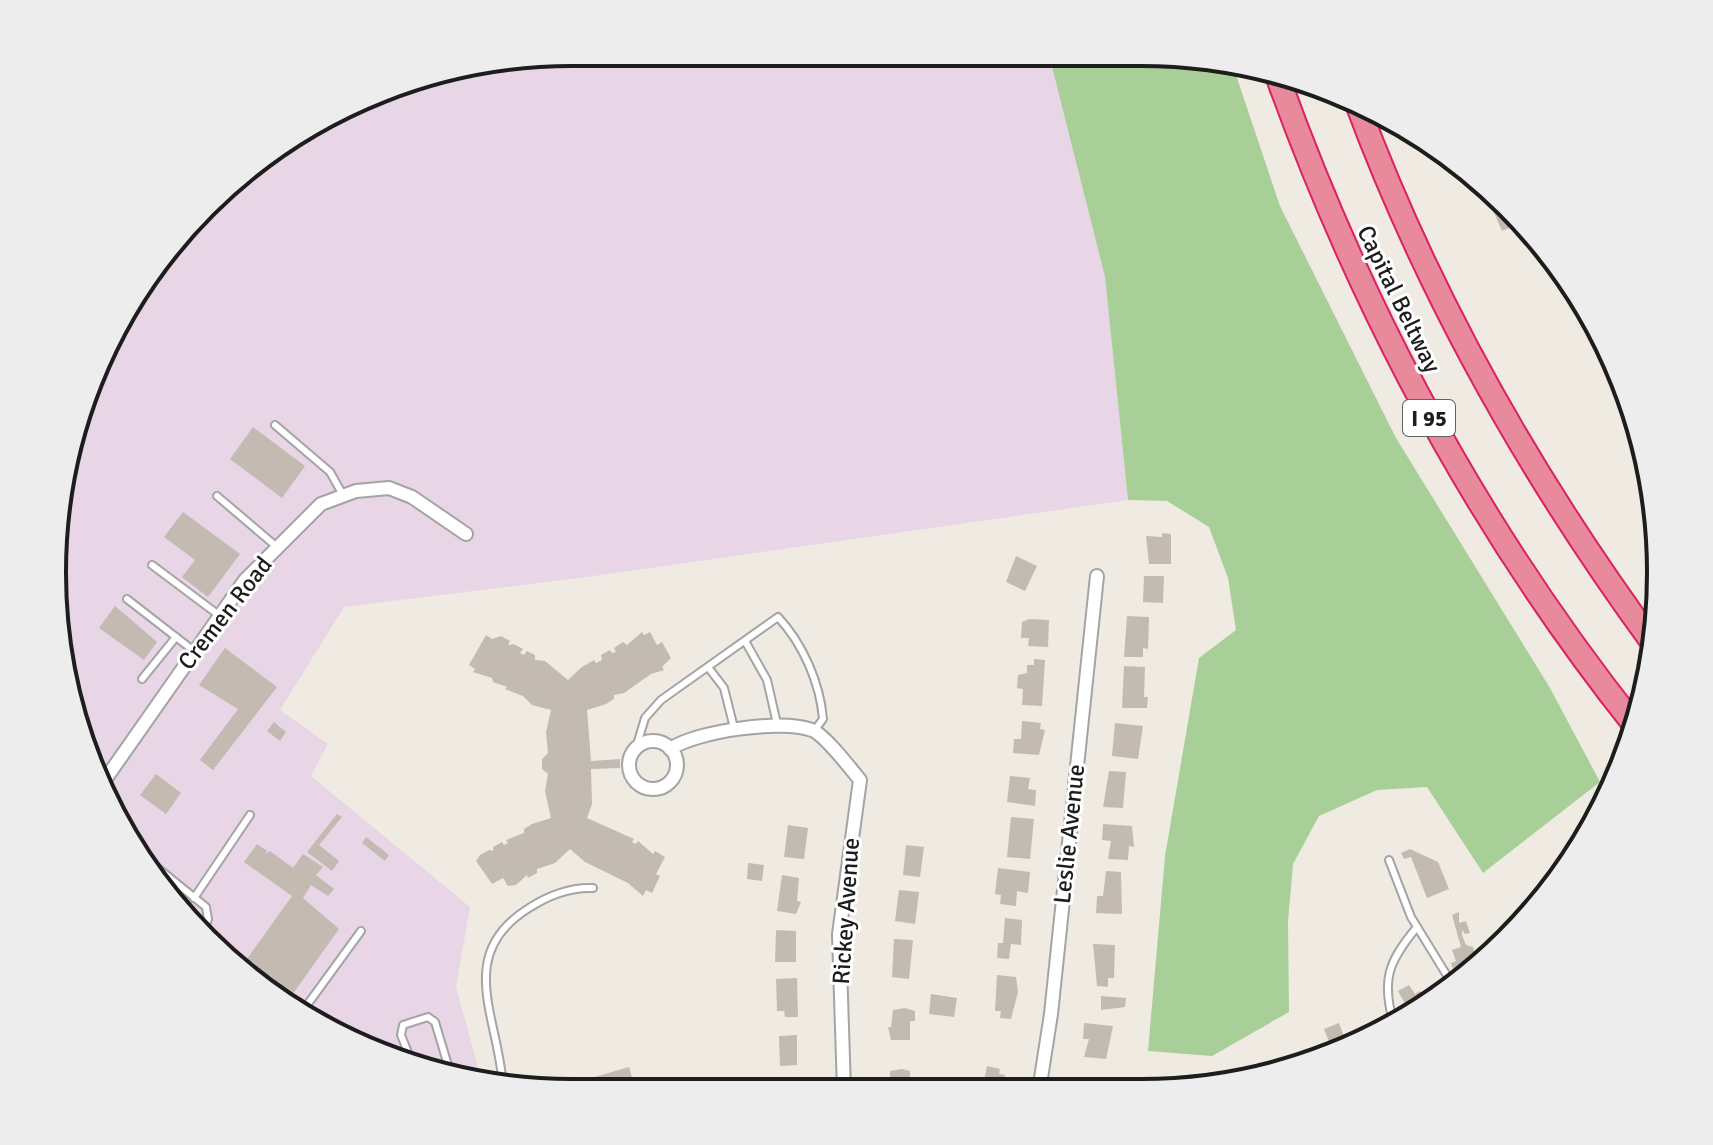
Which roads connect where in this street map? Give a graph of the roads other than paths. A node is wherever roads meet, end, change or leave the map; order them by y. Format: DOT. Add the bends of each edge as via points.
graph roads {
  1 [pos="1281,86"];
  2 [pos="1362,117"];
  3 [pos="275,425"];
  4 [pos="343,495"];
  5 [pos="217,496"];
  6 [pos="466,534"];
  7 [pos="277,547"];
  8 [pos="152,565"];
  9 [pos="1097,576"];
  10 [pos="127,599"];
  11 [pos="220,616"];
  12 [pos="1644,630"];
  13 [pos="176,637"];
  14 [pos="745,641"];
  15 [pos="194,651"];
  16 [pos="708,667"];
  17 [pos="142,679"];
  18 [pos="1627,715"];
  19 [pos="778,728"];
  20 [pos="734,730"];
  21 [pos="814,731"];
  22 [pos="636,748"];
  23 [pos="670,749"];
  24 [pos="109,775"];
  25 [pos="250,815"];
  26 [pos="1389,860"];
  27 [pos="167,876"];
  28 [pos="593,888"];
  29 [pos="194,898"];
  30 [pos="207,923"];
  31 [pos="1417,927"];
  32 [pos="361,931"];
  33 [pos="1447,976"];
  34 [pos="308,1004"];
  35 [pos="1390,1013"];
  36 [pos="407,1051"];
  37 [pos="447,1063"];
  38 [pos="500,1074"];
  39 [pos="844,1079"];
  40 [pos="1041,1079"];
  1 -- 18 [label="highway, Capital Beltway / I 95" via="1339,236 1412,387 1542,602"];
  2 -- 12 [label="highway, Capital Beltway / I 95" via="1400,213 1470,358 1554,501"];
  3 -- 4 [label="lane" via="330,472"];
  4 -- 6 [label="street, Cremen Road" via="376,487 403,492"];
  4 -- 7 [label="street, Cremen Road" via="321,504"];
  5 -- 7 [label="lane"];
  7 -- 11 [label="street, Cremen Road"];
  8 -- 11 [label="lane"];
  9 -- 40 [label="street, Leslie Avenue"];
  10 -- 13 [label="lane"];
  11 -- 15 [label="street, Cremen Road"];
  13 -- 15 [label="lane"];
  13 -- 17 [label="lane"];
  14 -- 16 [label="lane"];
  14 -- 19 [label="lane" via="767,680"];
  14 -- 21 [label="lane" via="778,617 788,629 821,696 823,719"];
  15 -- 24 [label="street, Cremen Road"];
  16 -- 20 [label="lane" via="724,688"];
  16 -- 22 [label="lane" via="645,718"];
  19 -- 20 [label="street"];
  19 -- 21 [label="street"];
  20 -- 23 [label="street" via="683,740"];
  21 -- 39 [label="street, Rickey Avenue" via="860,780 839,934"];
  22 -- 23 [label="street" via="653,741"];
  22 -- 23 [label="street" via="630,773 635,782 651,789 661,788 674,775"];
  25 -- 29 [label="lane"];
  26 -- 31 [label="lane"];
  27 -- 29 [label="lane"];
  28 -- 38 [label="lane" via="548,896 526,909 504,925 486,960 485,997"];
  29 -- 30 [label="lane" via="206,907"];
  31 -- 33 [label="lane"];
  31 -- 35 [label="lane" via="1387,975"];
  32 -- 34 [label="lane"];
  36 -- 37 [label="lane" via="403,1025 428,1017 435,1022"];
}
